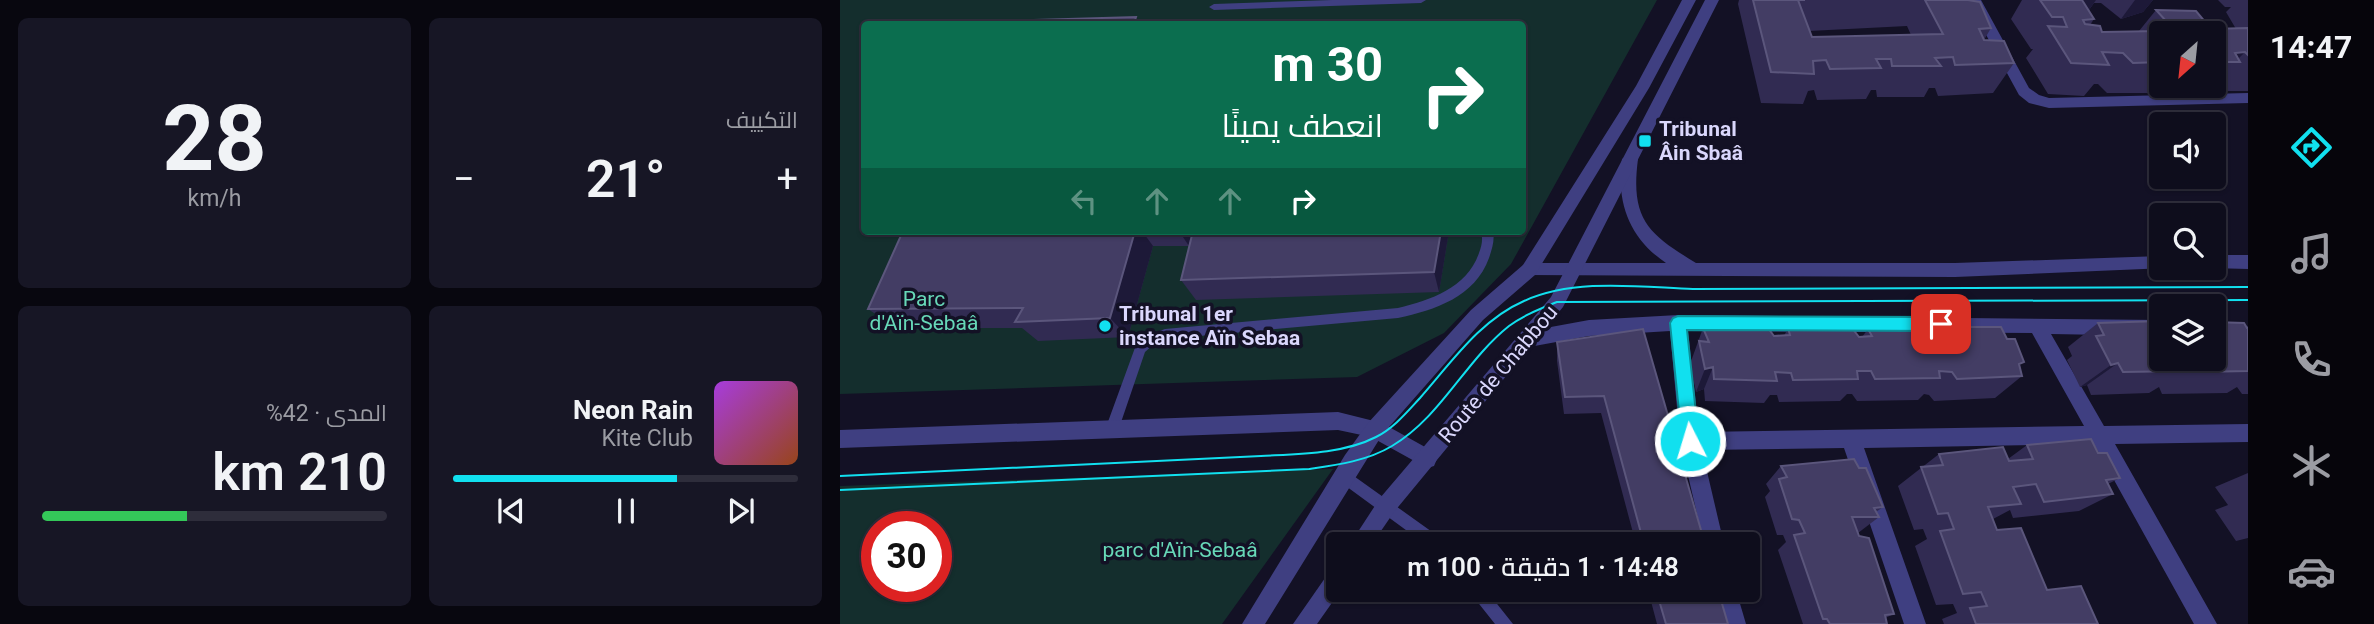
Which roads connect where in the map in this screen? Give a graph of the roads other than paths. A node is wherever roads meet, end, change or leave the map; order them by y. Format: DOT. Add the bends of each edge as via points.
graph roads {
  1 [pos="1421,0"];
  2 [pos="1689,0"];
  3 [pos="1712,0"];
  4 [pos="1974,0"];
  5 [pos="1214,7"];
  6 [pos="2248,98"];
  7 [pos="1632,152"];
  8 [pos="1489,235"];
  9 [pos="2226,262"];
  10 [pos="2248,262"];
  11 [pos="2149,263"];
  12 [pos="1574,269"];
  13 [pos="1529,270"];
  14 [pos="1700,271"];
  15 [pos="1678,323"];
  16 [pos="2038,327"];
  17 [pos="2149,328"];
  18 [pos="1529,339"];
  19 [pos="1375,429"];
  20 [pos="1112,430"];
  21 [pos="2248,433"];
  22 [pos="2099,436"];
  23 [pos="840,439"];
  24 [pos="1851,439"];
  25 [pos="1690,441"];
  26 [pos="1427,459"];
  27 [pos="1344,476"];
  28 [pos="1387,505"];
  29 [pos="1368,532"];
  30 [pos="1422,532"];
  31 [pos="1711,532"];
  32 [pos="1326,593"];
  33 [pos="1487,602"];
  34 [pos="1729,602"];
  35 [pos="1253,624"];
  36 [pos="1304,624"];
  37 [pos="1505,624"];
  38 [pos="1735,624"];
  39 [pos="1915,624"];
  40 [pos="2206,624"];
  1 -- 5 [label="lane"];
  2 -- 13 [label="street, Route de Chabbou" via="1642,88"];
  3 -- 7 [label="street, Route de Chabbou"];
  4 -- 6 [label="street" via="2024,91 2034,99 2049,103"];
  7 -- 12 [label="street, Route de Chabbou"];
  7 -- 14 [label="street" via="1626,192 1636,221 1664,253"];
  8 -- 20 [label="lane" via="1483,262 1468,282 1426,307 1165,334 1150,340 1140,349"];
  9 -- 10 [label="street"];
  11 -- 14 [label="street"];
  12 -- 13 [label="street"];
  12 -- 14 [label="street"];
  12 -- 18 [label="street, Route de Chabbou" via="1558,302"];
  13 -- 19 [label="street, Route de Chabbou" via="1477,314"];
  15 -- 16 [label="street"];
  15 -- 18 [label="street" via="1589,328"];
  15 -- 25 [label="street"];
  16 -- 17 [label="street"];
  16 -- 22 [label="street"];
  18 -- 26 [label="street, Route de Chabbou"];
  19 -- 20 [label="street" via="1325,421"];
  19 -- 26 [label="street"];
  19 -- 27 [label="street, Route de Chabbou"];
  20 -- 23 [label="street"];
  21 -- 22 [label="street"];
  22 -- 24 [label="street"];
  22 -- 40 [label="street"];
  24 -- 25 [label="street"];
  24 -- 39 [label="street"];
  25 -- 31 [label="street"];
  26 -- 28 [label="street, Route de Chabbou"];
  27 -- 28 [label="lane"];
  27 -- 35 [label="street, Route de Chabbou"];
  28 -- 29 [label="street, Route de Chabbou"];
  28 -- 30 [label="lane"];
  32 -- 36 [label="street"];
  33 -- 37 [label="lane"];
  34 -- 38 [label="street"];
}
